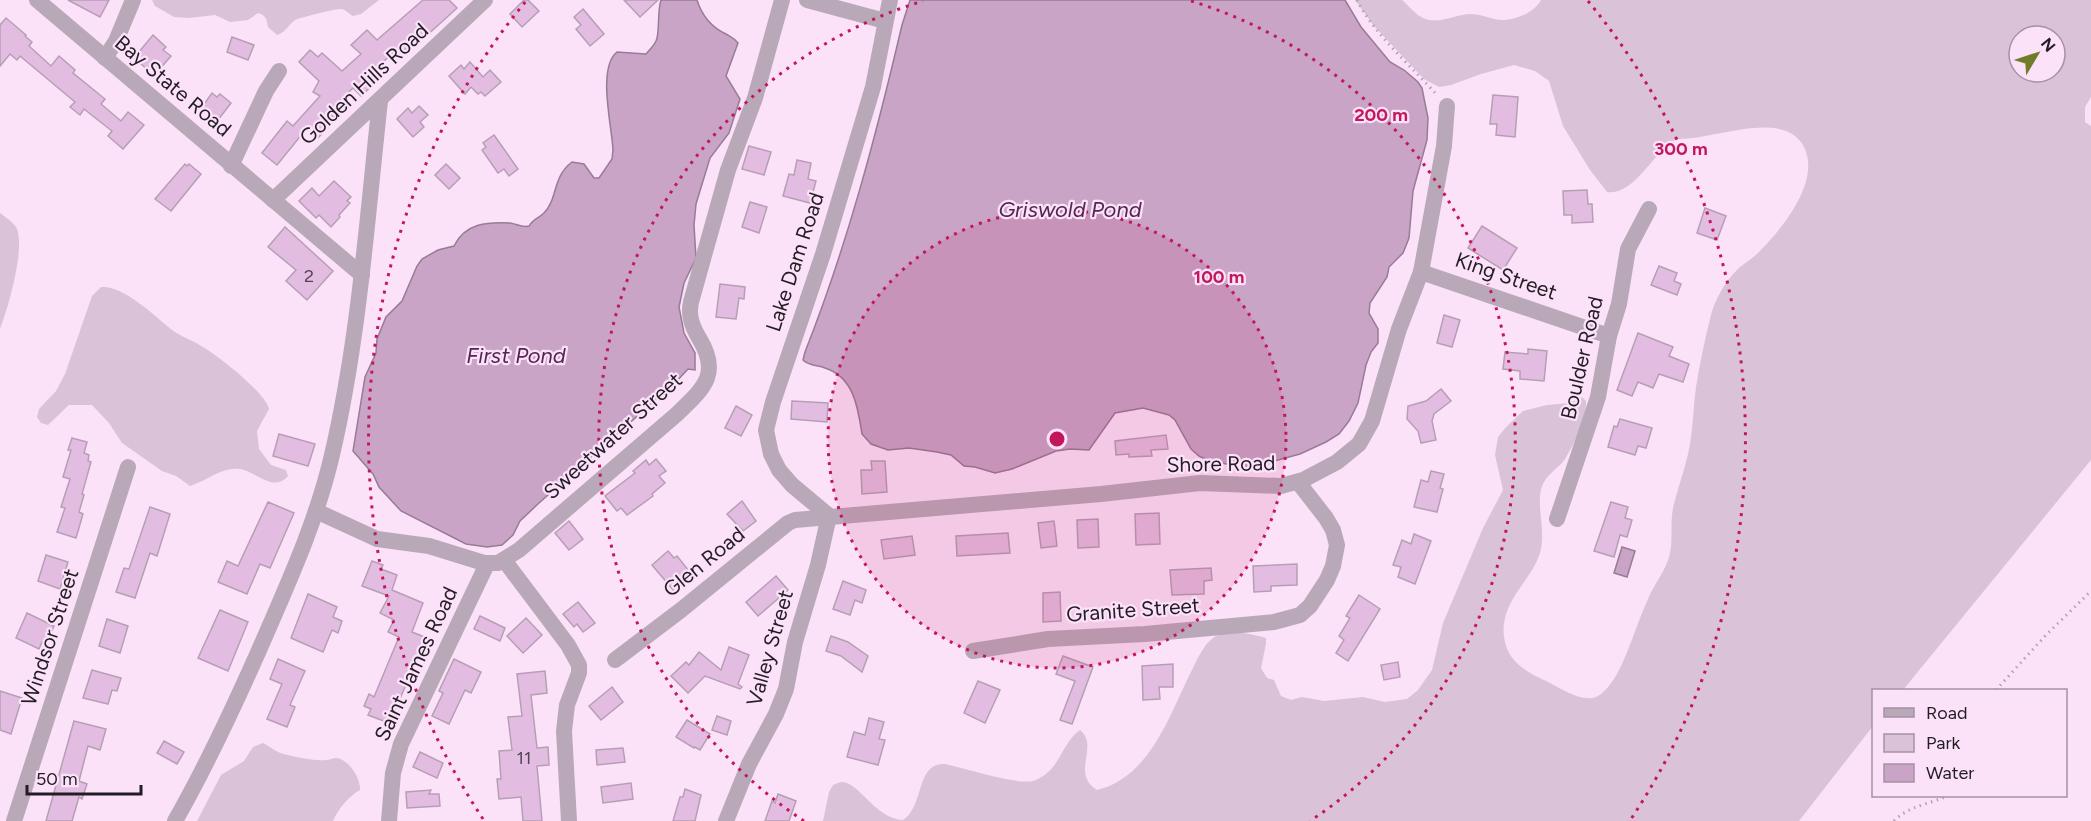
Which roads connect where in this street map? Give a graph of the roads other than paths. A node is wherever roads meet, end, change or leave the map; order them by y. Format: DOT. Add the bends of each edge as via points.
graph roads {
  1 [pos="37,0"];
  2 [pos="133,0"];
  3 [pos="485,0"];
  4 [pos="782,0"];
  5 [pos="807,0"];
  6 [pos="890,0"];
  7 [pos="885,21"];
  8 [pos="105,58"];
  9 [pos="279,71"];
  10 [pos="380,101"];
  11 [pos="1447,106"];
  12 [pos="231,166"];
  13 [pos="276,203"];
  14 [pos="1649,208"];
  15 [pos="1421,272"];
  16 [pos="362,275"];
  17 [pos="1609,336"];
  18 [pos="128,467"];
  19 [pos="1298,482"];
  20 [pos="316,511"];
  21 [pos="829,516"];
  22 [pos="1557,519"];
  23 [pos="496,562"];
  24 [pos="973,651"];
  25 [pos="615,660"];
  26 [pos="14,821"];
  27 [pos="175,821"];
  28 [pos="389,821"];
  29 [pos="569,821"];
  30 [pos="726,821"];
  1 -- 8 [label="street, Bay State Road"];
  2 -- 8 [label="street"];
  3 -- 10 [label="street, Golden Hills Road"];
  4 -- 23 [label="street, Sweetwater Street" via="691,302 692,323 710,360 707,379 677,414 534,537"];
  5 -- 7 [label="street"];
  6 -- 7 [label="street, Lake Dam Road"];
  7 -- 21 [label="street, Lake Dam Road" via="869,99 767,426 771,454 779,470"];
  8 -- 12 [label="street, Bay State Road"];
  9 -- 12 [label="street"];
  10 -- 13 [label="street, Golden Hills Road"];
  10 -- 16 [label="street"];
  11 -- 15 [label="street, Shore Road" via="1444,146"];
  12 -- 13 [label="street, Bay State Road"];
  13 -- 16 [label="street, Bay State Road"];
  14 -- 17 [label="street, Boulder Road" via="1628,249"];
  15 -- 17 [label="street, King Street"];
  15 -- 19 [label="street, Shore Road" via="1366,434 1349,454"];
  16 -- 20 [label="street" via="348,378"];
  17 -- 22 [label="street, Boulder Road" via="1592,420"];
  18 -- 26 [label="street, Windsor Street"];
  19 -- 21 [label="street, Shore Road" via="1281,486 1200,483"];
  19 -- 24 [label="street, Granite Street" via="1326,518 1336,545 1334,566 1327,580 1310,606 1297,616 1274,622 1145,634 1058,638"];
  20 -- 23 [label="street" via="377,539"];
  20 -- 27 [label="street" via="249,674"];
  21 -- 25 [label="street, Glen Road" via="789,522"];
  21 -- 30 [label="street, Valley Street" via="786,689"];
  23 -- 28 [label="street, Saint James Road" via="401,744 393,773"];
  23 -- 29 [label="street" via="568,645 579,665 564,731"];
}
